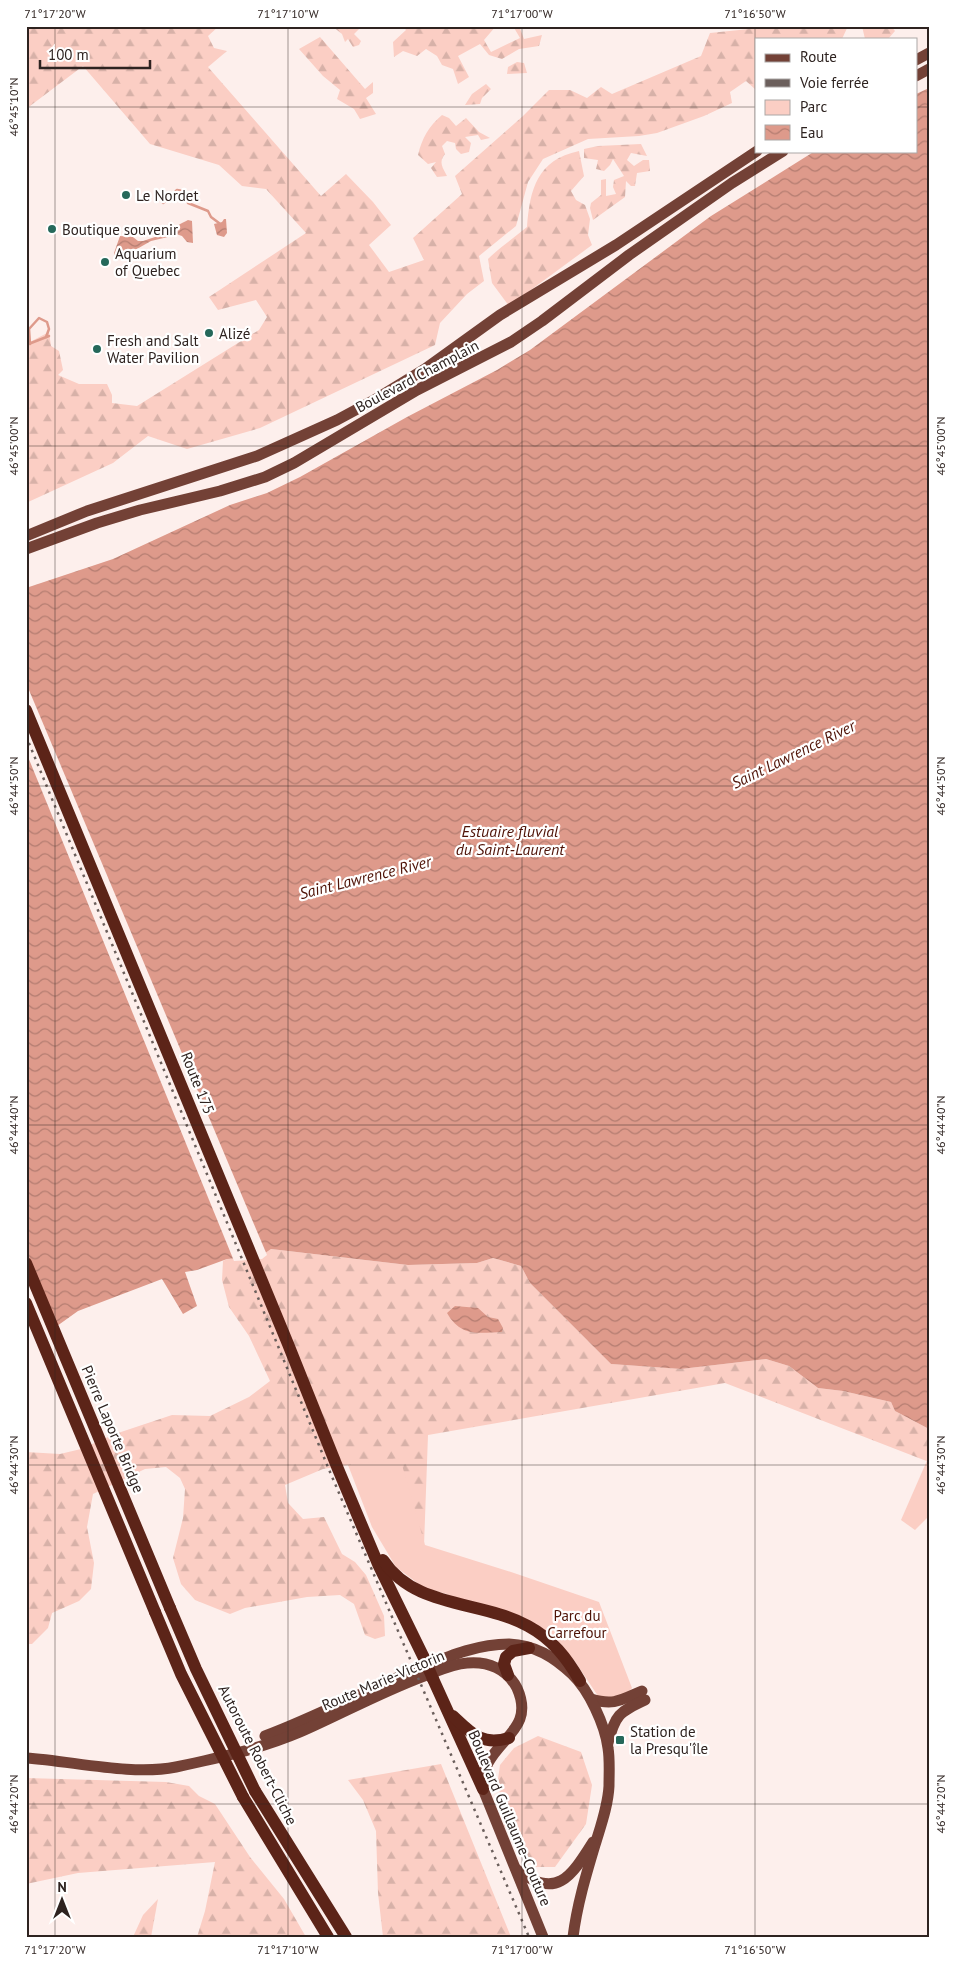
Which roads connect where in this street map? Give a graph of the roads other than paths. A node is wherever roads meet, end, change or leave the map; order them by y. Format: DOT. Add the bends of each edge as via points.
graph roads {
  1 [pos="929,52"];
  2 [pos="918,59"];
  3 [pos="756,152"];
  4 [pos="781,152"];
  5 [pos="26,536"];
  6 [pos="26,549"];
  7 [pos="26,710"];
  8 [pos="26,1263"];
  9 [pos="26,1303"];
  10 [pos="367,1535"];
  11 [pos="170,1608"];
  12 [pos="155,1612"];
  13 [pos="529,1648"];
  14 [pos="508,1675"];
  15 [pos="580,1681"];
  16 [pos="591,1699"];
  17 [pos="448,1711"];
  18 [pos="509,1738"];
  19 [pos="608,1743"];
  20 [pos="26,1758"];
  21 [pos="204,1760"];
  22 [pos="483,1789"];
  23 [pos="599,1832"];
  24 [pos="515,1869"];
  25 [pos="328,1937"];
  26 [pos="346,1937"];
  27 [pos="542,1937"];
  28 [pos="573,1937"];
  1 -- 2 [label="main road"];
  3 -- 5 [label="main road, Boulevard Champlain" via="616,245 500,315 425,369 337,420 257,456 87,511"];
  4 -- 6 [label="main road, Boulevard Champlain" via="629,255 511,342 417,390 294,463 265,477 114,518"];
  7 -- 10 [label="highway, Route 175"];
  8 -- 11 [label="highway, Pierre Laporte Bridge"];
  9 -- 12 [label="highway, Pierre Laporte Bridge"];
  10 -- 15 [label="highway" via="391,1572 402,1582 419,1592 492,1612 528,1626 560,1651"];
  10 -- 17 [label="highway, Boulevard Guillaume-Couture, bridge"];
  11 -- 26 [label="highway, Autoroute Robert-Cliche, bridge" via="255,1791"];
  12 -- 25 [label="highway, Autoroute Robert-Cliche, bridge" via="181,1674 242,1797"];
  13 -- 14 [label="highway" via="513,1651 506,1657 504,1664"];
  13 -- 15 [label="main road, Route Marie-Victorin" via="551,1656"];
  13 -- 21 [label="main road, Route Marie-Victorin" via="493,1645 451,1655 297,1724"];
  14 -- 18 [label="main road" via="518,1690 521,1708 519,1722"];
  14 -- 21 [label="main road, Route Marie-Victorin" via="497,1667 477,1662 447,1667 291,1735 250,1750"];
  15 -- 16 [label="main road"];
  16 -- 19 [label="main road"];
  16 -- 19 [label="main road" via="606,1703 644,1695 615,1720"];
  17 -- 18 [label="highway" via="475,1736 484,1740"];
  17 -- 22 [label="highway, Boulevard Guillaume-Couture"];
  18 -- 22 [label="main road" via="488,1763"];
  19 -- 23 [label="main road" via="608,1788"];
  20 -- 21 [label="main road, Route Marie-Victorin" via="107,1768 146,1769"];
  22 -- 24 [label="main road, Boulevard Guillaume-Couture"];
  23 -- 24 [label="main road" via="570,1874 559,1882 538,1884"];
  23 -- 28 [label="main road" via="580,1898"];
  24 -- 27 [label="main road, Boulevard Guillaume-Couture"];
}
